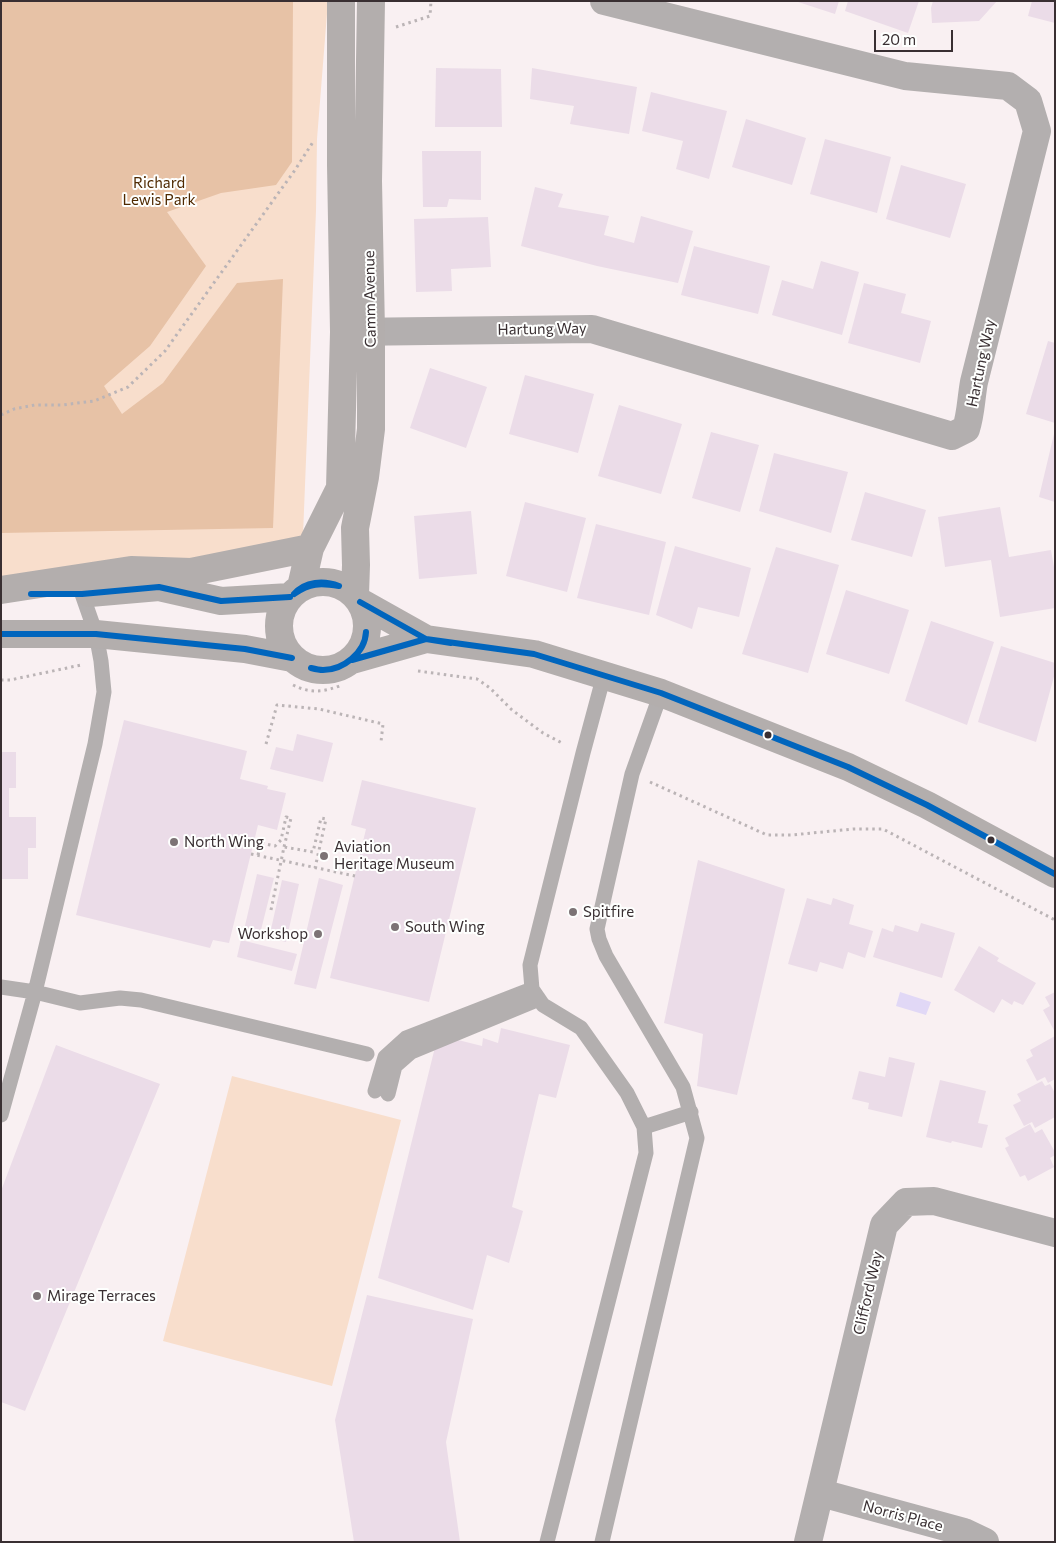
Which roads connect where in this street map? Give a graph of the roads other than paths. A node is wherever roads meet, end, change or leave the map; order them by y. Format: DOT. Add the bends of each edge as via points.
graph roads {
  1 [pos="341,1"];
  2 [pos="371,1"];
  3 [pos="604,1"];
  4 [pos="371,331"];
  5 [pos="344,332"];
  6 [pos="310,548"];
  7 [pos="1,590"];
  8 [pos="296,592"];
  9 [pos="1,594"];
  10 [pos="82,594"];
  11 [pos="357,599"];
  12 [pos="1,634"];
  13 [pos="96,634"];
  14 [pos="426,640"];
  15 [pos="292,658"];
  16 [pos="352,660"];
  17 [pos="604,675"];
  18 [pos="661,693"];
  19 [pos="1055,874"];
  20 [pos="1,987"];
  21 [pos="35,992"];
  22 [pos="536,994"];
  23 [pos="367,1054"];
  24 [pos="381,1092"];
  25 [pos="691,1112"];
  26 [pos="1,1115"];
  27 [pos="644,1126"];
  28 [pos="1055,1233"];
  29 [pos="821,1493"];
  30 [pos="547,1542"];
  31 [pos="602,1542"];
  32 [pos="808,1542"];
  33 [pos="985,1542"];
  1 -- 5 [label="main road, Camm Avenue"];
  2 -- 4 [label="main road, Camm Avenue" via="368,181"];
  3 -- 4 [label="street, Hartung Way" via="904,76 1008,86 1028,101 1037,131 974,382 966,429 952,436 592,328"];
  4 -- 5 [label="street, Hartung Way"];
  4 -- 11 [label="main road, Camm Avenue" via="371,429 355,528"];
  5 -- 6 [label="main road, Camm Avenue" via="340,488"];
  6 -- 7 [label="main road" via="191,572 131,570"];
  6 -- 8 [label="main road, Camm Avenue"];
  8 -- 10 [label="main road" via="221,601 159,587"];
  8 -- 11 [label="main road" via="315,582 329,582 343,586"];
  8 -- 15 [label="main road" via="282,608 279,621 284,647"];
  9 -- 10 [label="main road"];
  10 -- 13 [label="lane"];
  11 -- 14 [label="main road"];
  11 -- 16 [label="main road" via="365,613 367,626 360,650"];
  12 -- 13 [label="main road"];
  13 -- 15 [label="main road" via="246,649"];
  13 -- 21 [label="lane" via="104,692 95,744"];
  14 -- 16 [label="main road"];
  14 -- 17 [label="main road" via="534,654"];
  15 -- 16 [label="main road" via="315,670 341,667"];
  17 -- 18 [label="main road"];
  17 -- 22 [label="lane" via="530,965"];
  18 -- 19 [label="main road" via="848,768 927,805"];
  18 -- 25 [label="lane" via="632,774 597,929 606,956 683,1087"];
  20 -- 21 [label="lane"];
  21 -- 23 [label="lane" via="80,1003 120,998 141,1000"];
  21 -- 26 [label="lane"];
  22 -- 24 [label="lane" via="411,1052 395,1066"];
  22 -- 27 [label="lane" via="543,1005 581,1028 627,1093"];
  25 -- 27 [label="lane"];
  25 -- 31 [label="lane" via="697,1138"];
  27 -- 30 [label="lane" via="646,1153"];
  28 -- 29 [label="street, Clifford Way" via="934,1201 906,1202 884,1225"];
  29 -- 32 [label="street, Clifford Way"];
  29 -- 33 [label="street, Norris Place" via="964,1532"];
}
